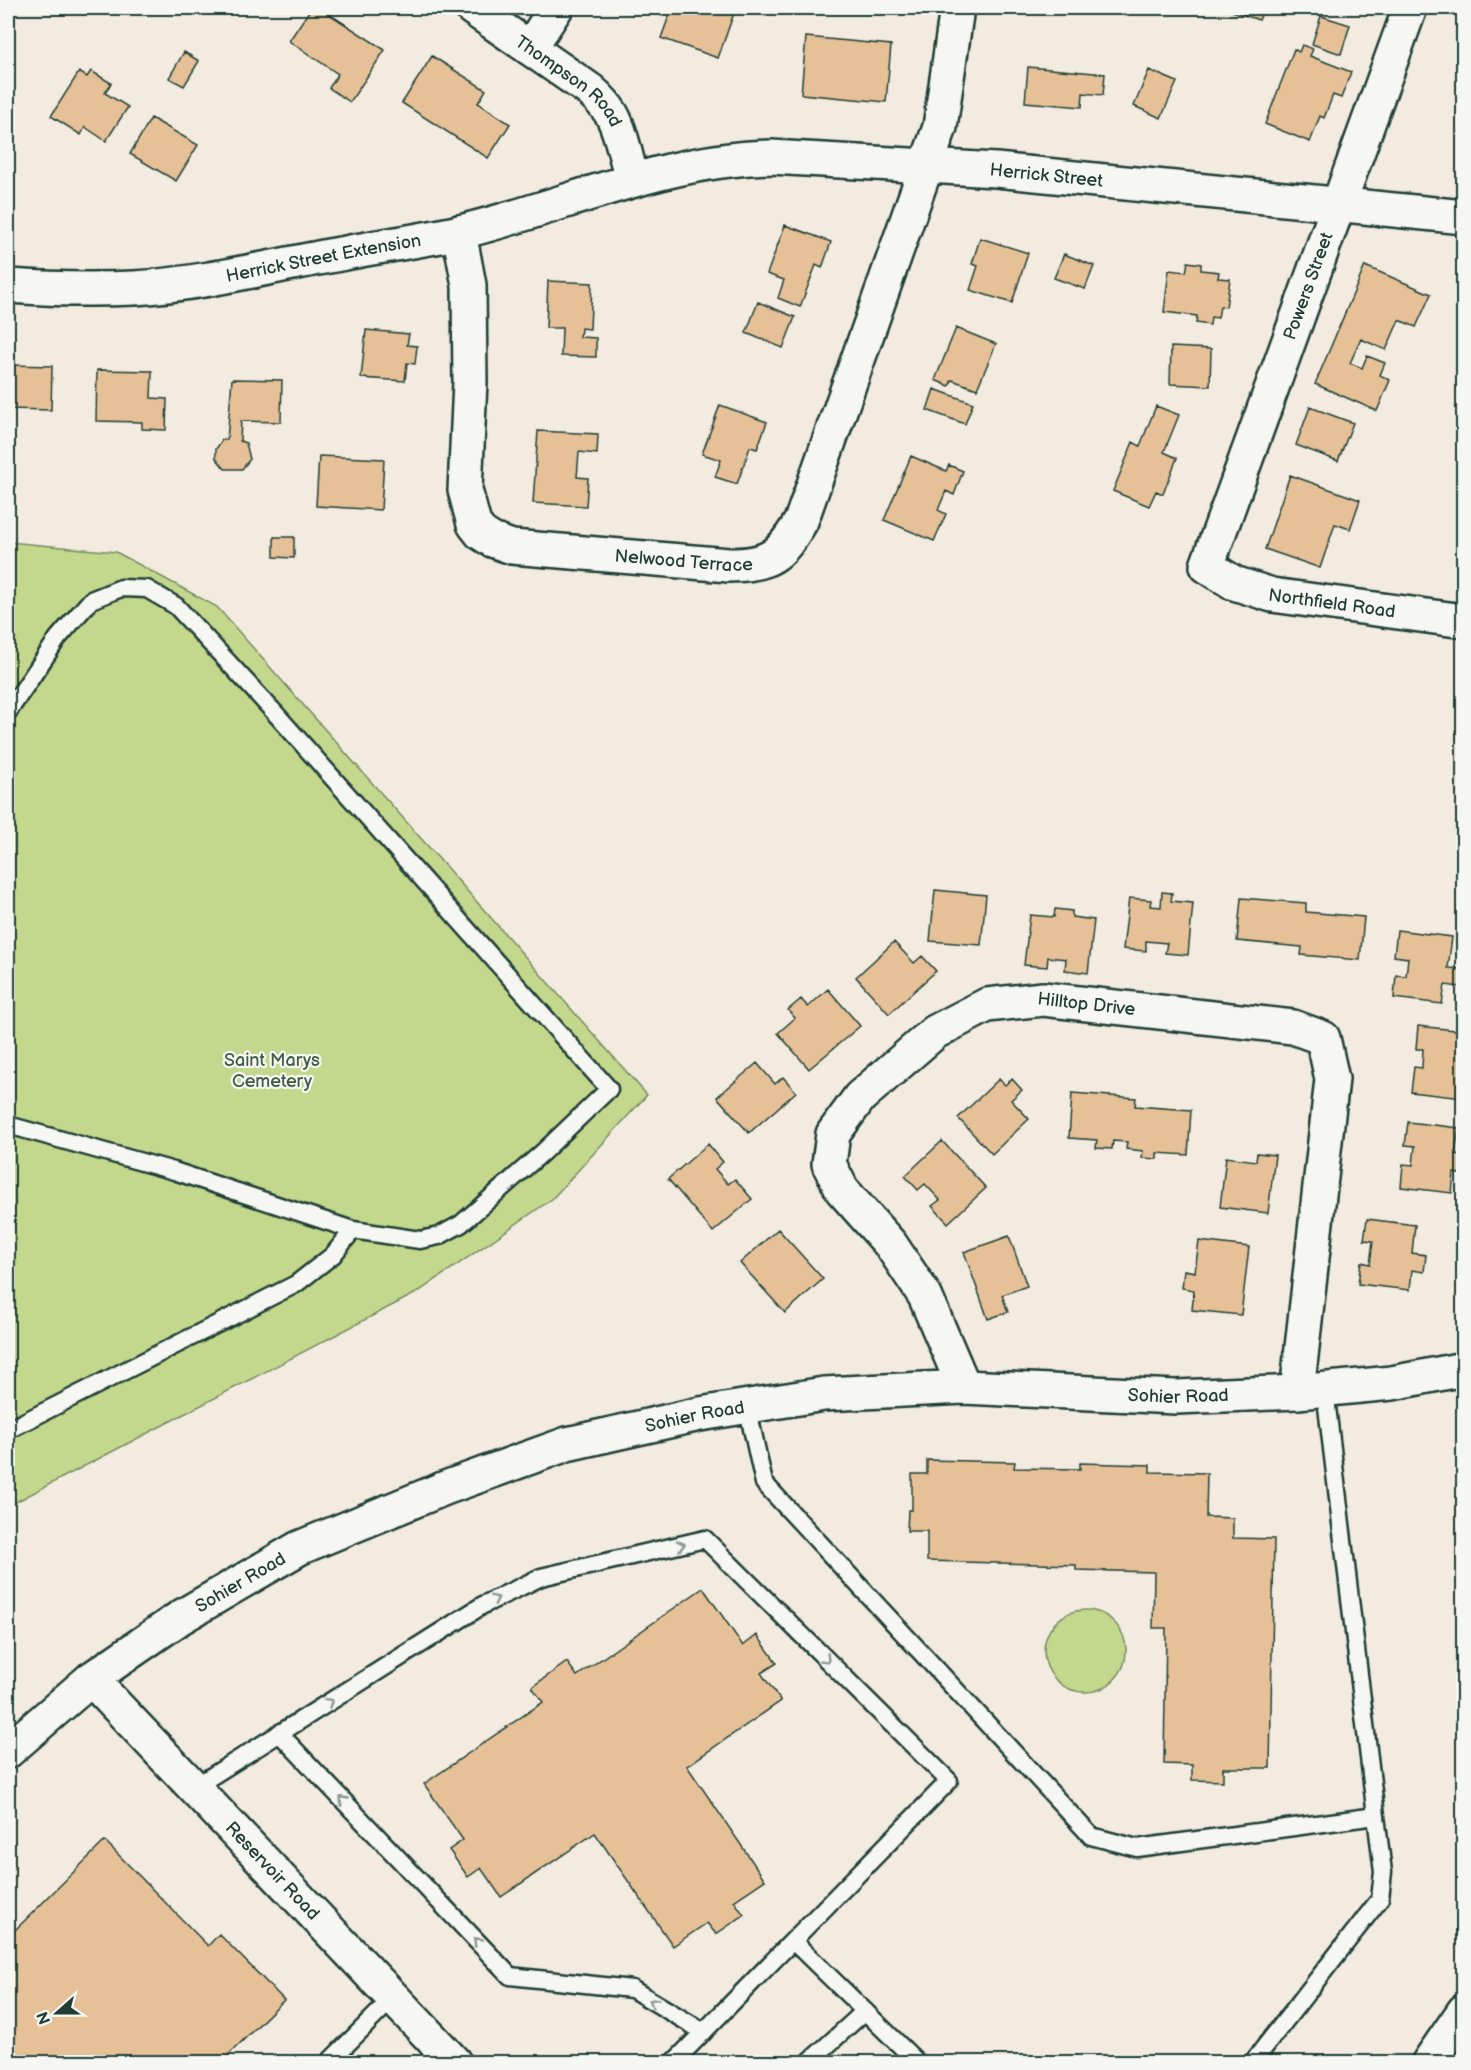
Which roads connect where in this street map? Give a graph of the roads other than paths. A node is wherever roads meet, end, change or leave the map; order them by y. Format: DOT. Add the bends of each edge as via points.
graph roads {
  1 [pos="472,8"];
  2 [pos="556,8"];
  3 [pos="957,8"];
  4 [pos="1410,8"];
  5 [pos="530,48"];
  6 [pos="926,166"];
  7 [pos="632,179"];
  8 [pos="1338,204"];
  9 [pos="1464,217"];
  10 [pos="459,232"];
  11 [pos="8,286"];
  12 [pos="1207,566"];
  13 [pos="1464,621"];
  14 [pos="8,712"];
  15 [pos="8,1125"];
  16 [pos="353,1230"];
  17 [pos="1464,1369"];
  18 [pos="964,1387"];
  19 [pos="1311,1391"];
  20 [pos="747,1406"];
  21 [pos="8,1430"];
  22 [pos="91,1679"];
  23 [pos="279,1733"];
  24 [pos="8,1751"];
  25 [pos="193,1788"];
  26 [pos="1376,1816"];
  27 [pos="793,1941"];
  28 [pos="393,1998"];
  29 [pos="865,2011"];
  30 [pos="1464,2012"];
  31 [pos="704,2032"];
  32 [pos="329,2062"];
  33 [pos="454,2062"];
  34 [pos="674,2062"];
  35 [pos="810,2062"];
  36 [pos="917,2062"];
  37 [pos="1253,2062"];
  38 [pos="1430,2062"];
  1 -- 5 [label="street, Thompson Road"];
  2 -- 5 [label="street"];
  3 -- 6 [label="street, Nelwood Terrace" via="940,127"];
  4 -- 8 [label="street, Powers Street"];
  5 -- 7 [label="street, Thompson Road" via="604,104 616,126"];
  6 -- 7 [label="street, Herrick Street" via="739,157"];
  6 -- 8 [label="street, Herrick Street"];
  6 -- 10 [label="street, Nelwood Terrace" via="801,521 775,555 748,565 512,547 481,533 474,524 465,490 469,285"];
  7 -- 10 [label="street, Herrick Street Extension"];
  8 -- 9 [label="street, Herrick Street"];
  8 -- 12 [label="street, Powers Street"];
  10 -- 11 [label="street, Herrick Street Extension" via="147,286"];
  12 -- 13 [label="street, Northfield Road" via="1234,583 1272,595"];
  14 -- 16 [label="lane" via="58,638 92,600 121,588 147,589 176,606 609,1089 461,1224 439,1236 420,1240"];
  15 -- 16 [label="lane" via="174,1171"];
  16 -- 21 [label="lane" via="333,1255 296,1284"];
  17 -- 19 [label="street, Sohier Road" via="1392,1383"];
  18 -- 19 [label="street, Sohier Road" via="1176,1397"];
  18 -- 19 [label="street, Hilltop Drive" via="925,1296 891,1245 842,1190 829,1164 832,1134 860,1098 935,1032 987,1005 1043,999 1293,1027 1323,1038 1332,1080"];
  18 -- 20 [label="street, Sohier Road" via="824,1394"];
  19 -- 26 [label="lane"];
  20 -- 22 [label="street, Sohier Road" via="567,1444 445,1488 309,1544 181,1617"];
  20 -- 26 [label="lane" via="764,1483 1091,1836 1137,1848"];
  22 -- 24 [label="street, Sohier Road"];
  22 -- 25 [label="street, Reservoir Road"];
  23 -- 25 [label="lane"];
  23 -- 27 [label="lane, one-way" via="483,1605 542,1576 705,1539 949,1781"];
  31 -- 23 [label="lane, one-way" via="632,1989 510,1976"];
  25 -- 28 [label="street, Reservoir Road"];
  26 -- 37 [label="lane" via="1383,1872 1380,1899"];
  27 -- 29 [label="lane"];
  27 -- 31 [label="lane"];
  28 -- 32 [label="lane"];
  28 -- 33 [label="street, Reservoir Road"];
  29 -- 35 [label="lane"];
  29 -- 36 [label="lane"];
  30 -- 38 [label="street"];
  31 -- 34 [label="lane"];
}
